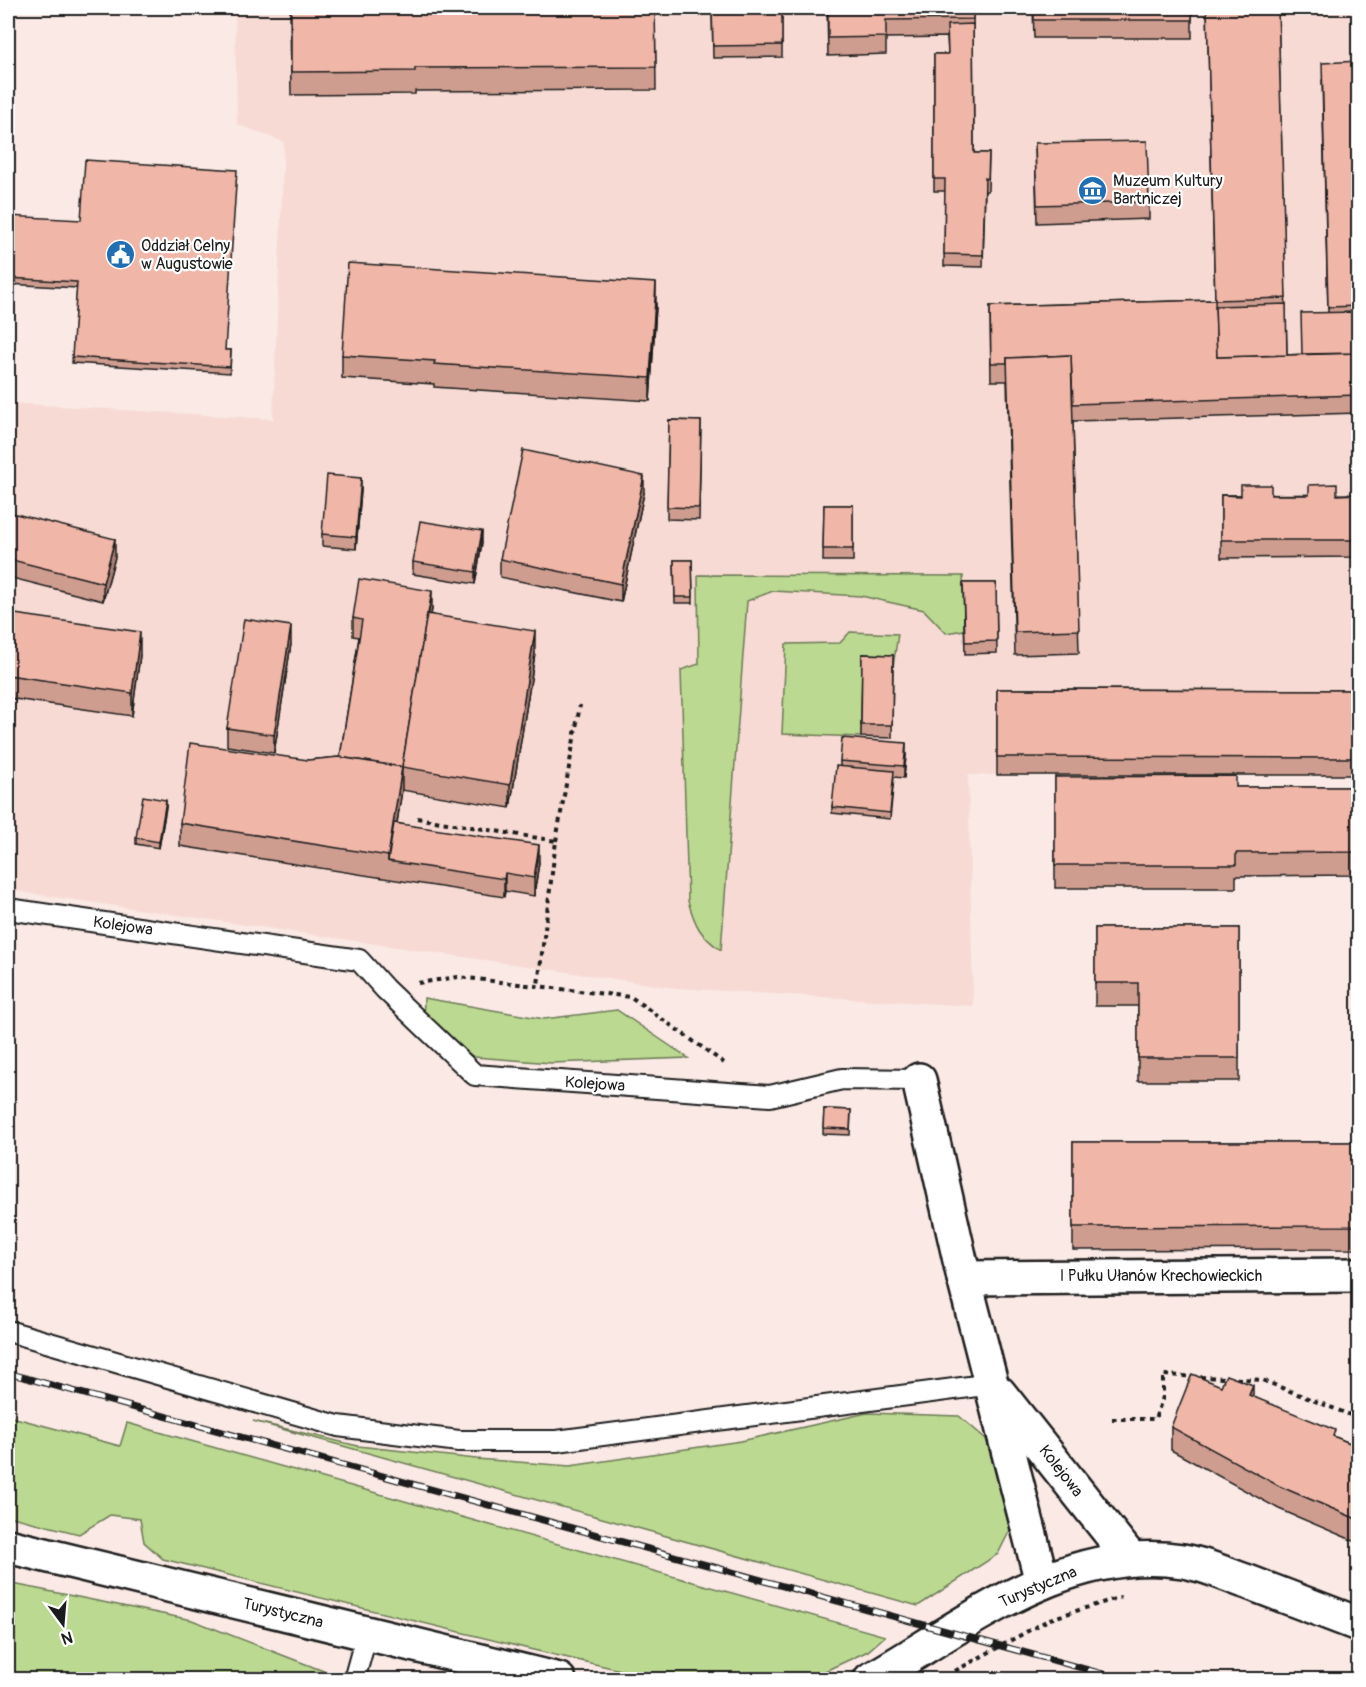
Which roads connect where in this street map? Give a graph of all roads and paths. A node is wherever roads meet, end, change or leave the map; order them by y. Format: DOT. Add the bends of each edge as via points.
graph roads {
  1 [pos="580,705"];
  2 [pos="417,818"];
  3 [pos="556,841"];
  4 [pos="8,909"];
  5 [pos="538,985"];
  6 [pos="385,989"];
  7 [pos="919,1080"];
  8 [pos="770,1096"];
  9 [pos="1359,1275"];
  10 [pos="964,1278"];
  11 [pos="8,1330"];
  12 [pos="992,1384"];
  13 [pos="1359,1418"];
  14 [pos="1112,1419"];
  15 [pos="8,1546"];
  16 [pos="1130,1558"];
  17 [pos="1042,1582"];
  18 [pos="1123,1597"];
  19 [pos="1359,1624"];
  20 [pos="367,1633"];
  21 [pos="949,1674"];
  22 [pos="354,1680"];
  23 [pos="559,1680"];
  24 [pos="870,1680"];
  1 -- 3 [label="path"];
  2 -- 3 [label="path"];
  3 -- 5 [label="path"];
  4 -- 6 [label="lane, Kolejowa" via="359,960"];
  5 -- 6 [label="path" via="458,976"];
  5 -- 8 [label="path" via="631,997"];
  6 -- 8 [label="lane, Kolejowa" via="475,1075"];
  7 -- 8 [label="lane, Kolejowa" via="842,1079"];
  7 -- 10 [label="street, Kolejowa"];
  9 -- 10 [label="street, I Pułku Ułanów Krechowieckich"];
  10 -- 12 [label="street, Kolejowa"];
  11 -- 12 [label="lane" via="338,1426 459,1441 557,1440"];
  12 -- 16 [label="street, Kolejowa"];
  12 -- 17 [label="street, Kolejowa"];
  13 -- 14 [label="path" via="1262,1380 1163,1375 1163,1397 1155,1419"];
  15 -- 20 [label="street, Turystyczna"];
  16 -- 17 [label="street, Turystyczna" via="1085,1567"];
  16 -- 19 [label="street, Turystyczna" via="1184,1561"];
  17 -- 24 [label="street, Turystyczna" via="987,1609"];
  18 -- 21 [label="path" via="1050,1619"];
  20 -- 22 [label="lane"];
  20 -- 23 [label="street, Turystyczna"];
}
